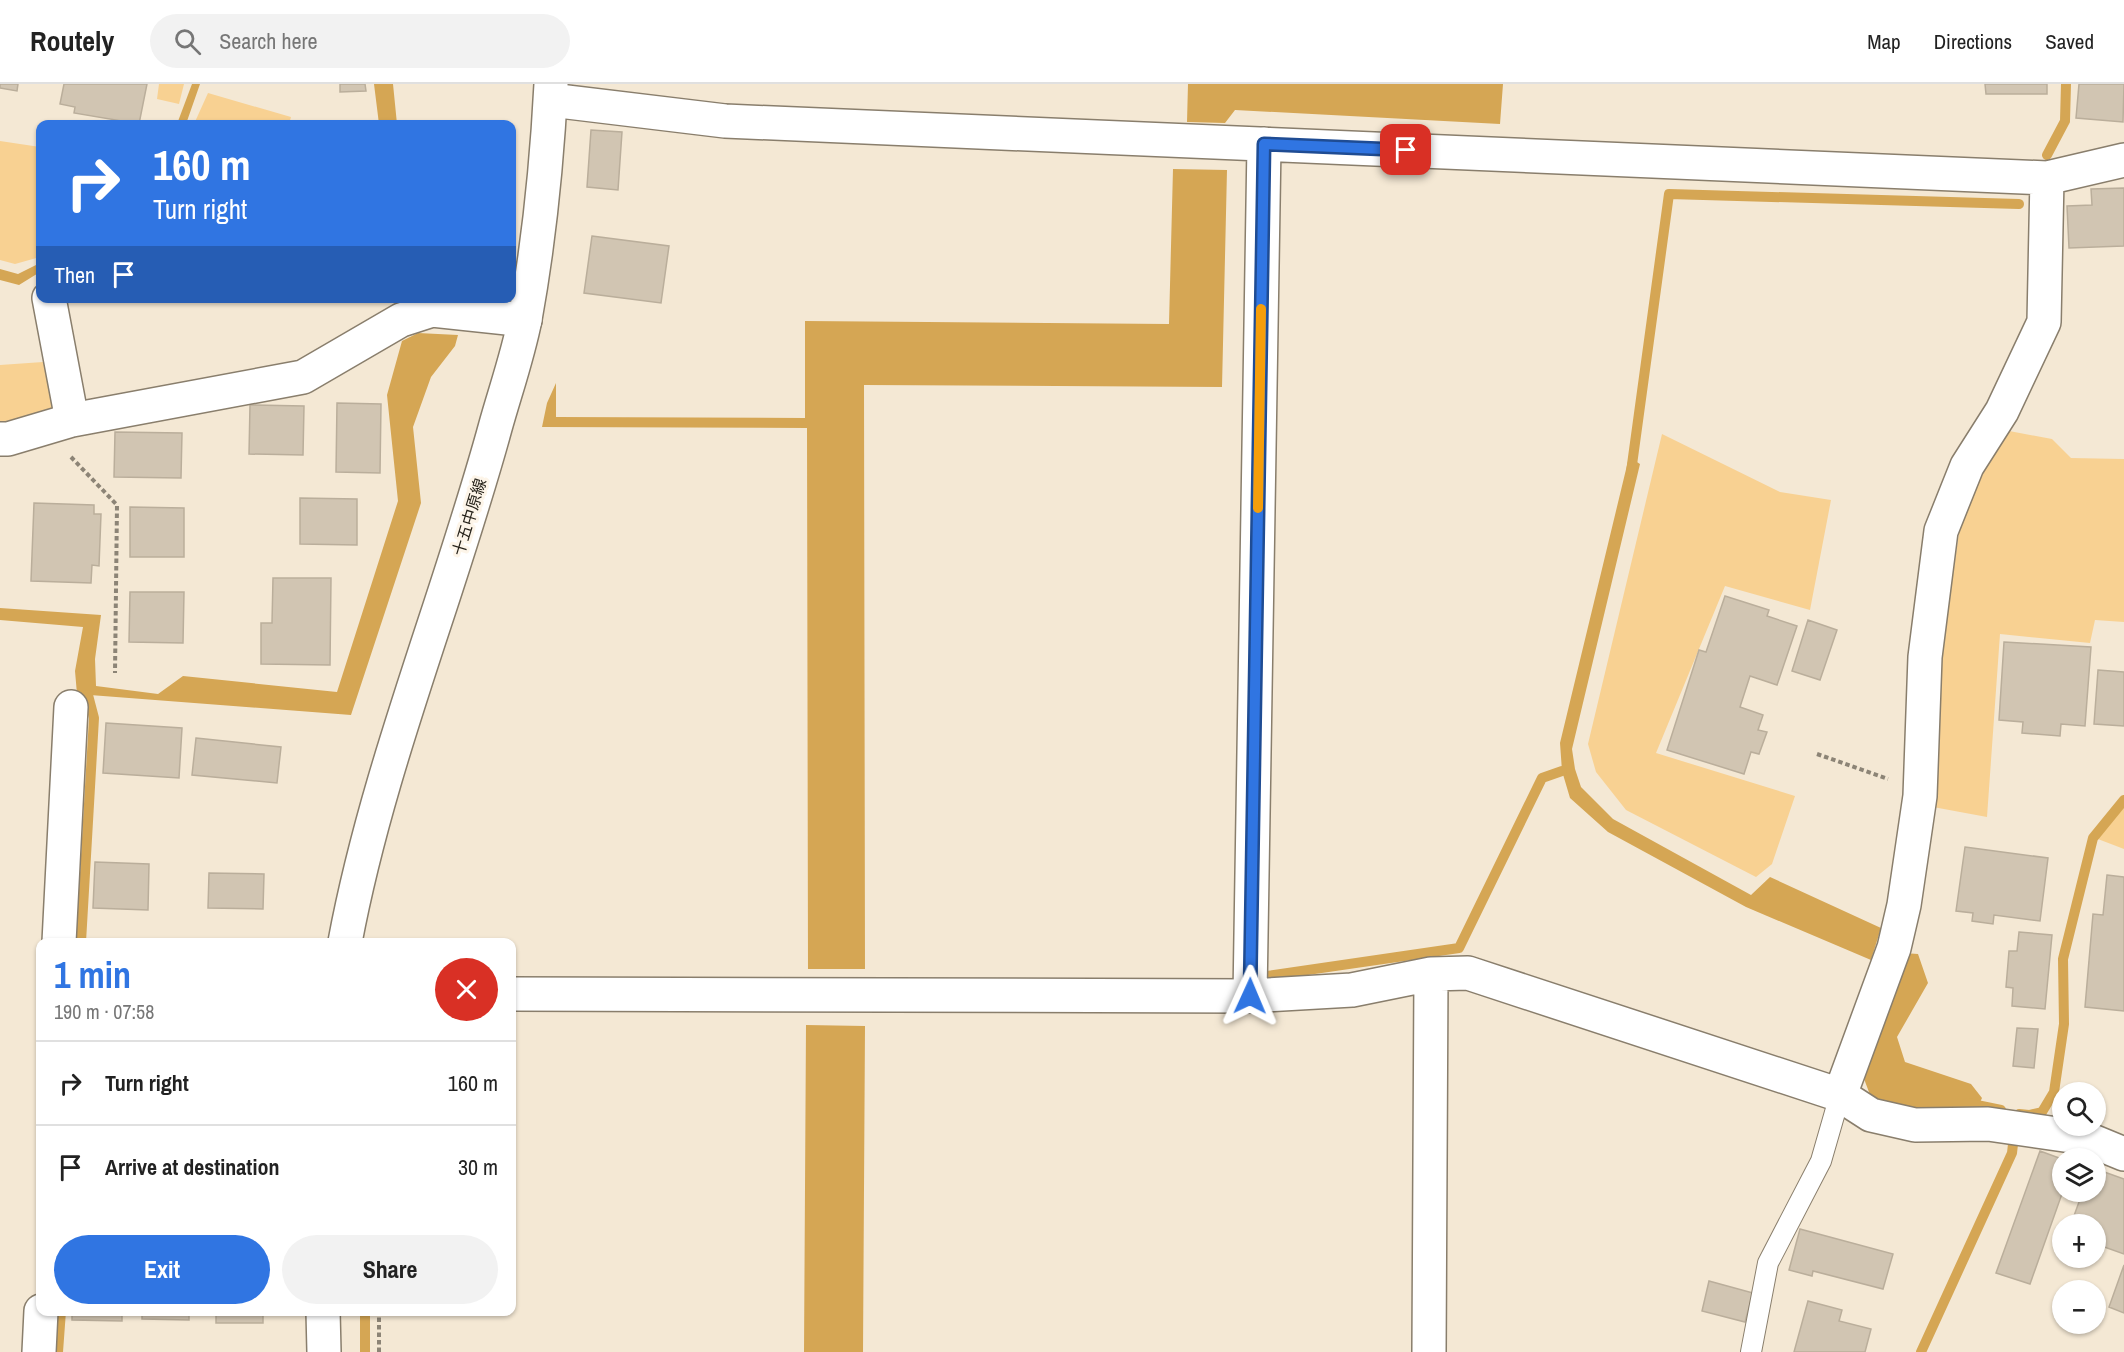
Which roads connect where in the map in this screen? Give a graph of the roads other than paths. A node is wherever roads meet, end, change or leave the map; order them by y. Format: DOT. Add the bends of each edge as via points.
graph roads {
  1 [pos="551,92"];
  2 [pos="1264,144"];
  3 [pos="2124,160"];
  4 [pos="2047,178"];
  5 [pos="49,303"];
  6 [pos="525,320"];
  7 [pos="58,424"];
  8 [pos="0,439"];
  9 [pos="71,707"];
  10 [pos="59,938"];
  11 [pos="346,938"];
  12 [pos="1431,974"];
  13 [pos="516,994"];
  14 [pos="1250,996"];
  15 [pos="1840,1095"];
  16 [pos="2124,1154"];
  17 [pos="41,1316"];
  18 [pos="323,1316"];
  19 [pos="39,1352"];
  20 [pos="324,1352"];
  21 [pos="1429,1352"];
  22 [pos="1751,1352"];
  1 -- 2 [label="street" via="726,121"];
  1 -- 6 [label="street, 十五中原線"];
  2 -- 4 [label="street"];
  2 -- 14 [label="street"];
  3 -- 4 [label="street"];
  4 -- 15 [label="street" via="2044,321 2002,411 1967,466 1941,531 1925,657 1920,796 1904,905 1894,948"];
  5 -- 7 [label="street"];
  6 -- 7 [label="street" via="432,310 401,320 303,377"];
  6 -- 11 [label="street, 十五中原線" via="473,506 392,751"];
  7 -- 8 [label="street"];
  9 -- 10 [label="street"];
  12 -- 14 [label="street" via="1352,990"];
  12 -- 15 [label="street" via="1468,973"];
  12 -- 21 [label="street"];
  13 -- 14 [label="street"];
  15 -- 16 [label="street" via="1871,1115 1916,1125 1988,1124 2085,1138"];
  15 -- 22 [label="lane" via="1821,1161 1768,1263"];
  17 -- 19 [label="street"];
  18 -- 20 [label="street"];
}
